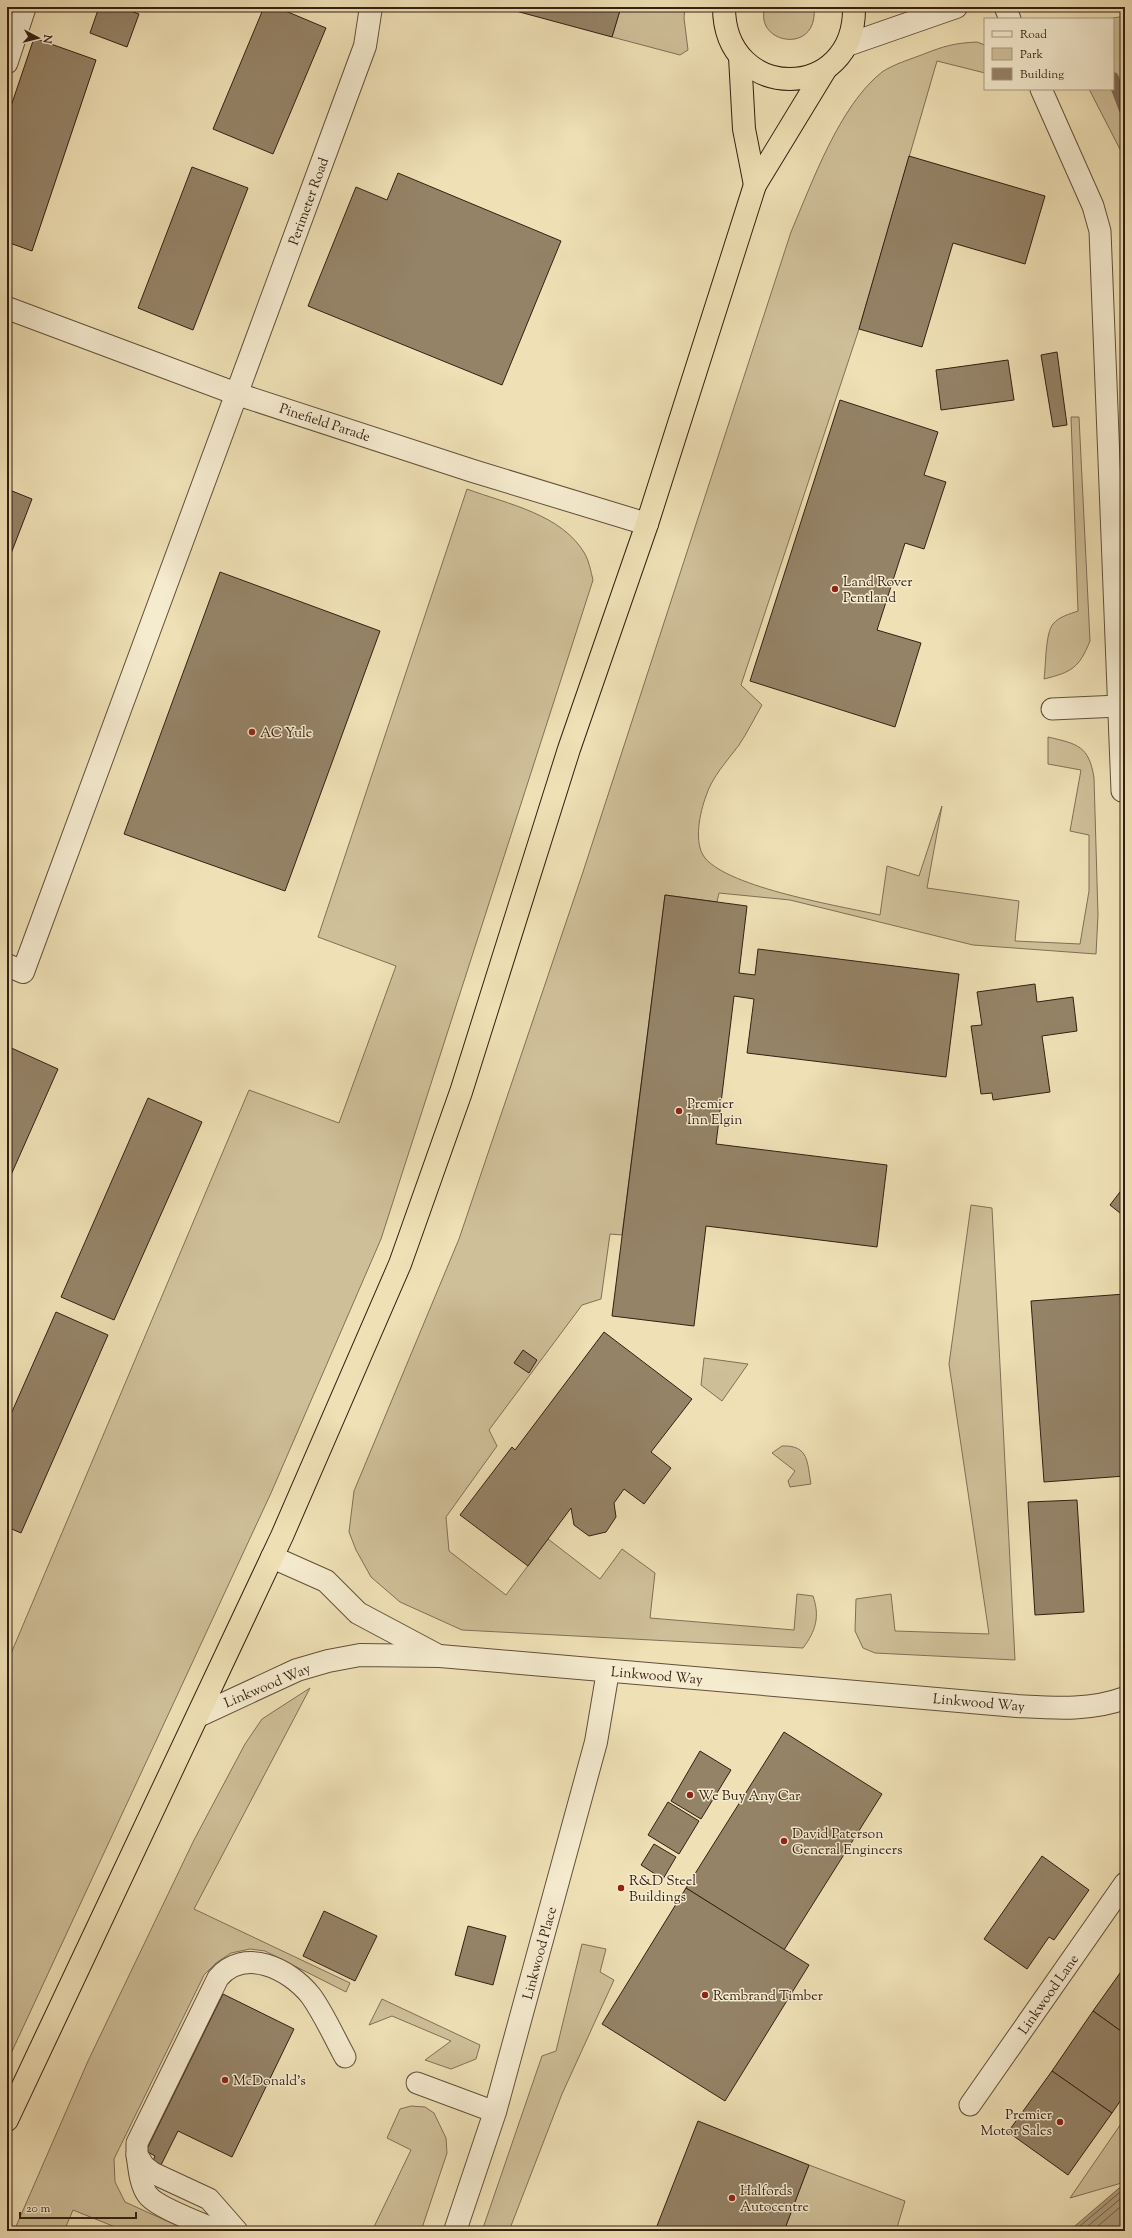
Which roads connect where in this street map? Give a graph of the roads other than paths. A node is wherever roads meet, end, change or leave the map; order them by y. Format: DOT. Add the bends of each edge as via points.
graph roads {
  1 [pos="371,7"];
  2 [pos="724,7"];
  3 [pos="854,7"];
  4 [pos="956,7"];
  5 [pos="1005,7"];
  6 [pos="26,8"];
  7 [pos="1010,18"];
  8 [pos="847,45"];
  9 [pos="740,57"];
  10 [pos="7,63"];
  11 [pos="825,70"];
  12 [pos="1041,90"];
  13 [pos="754,185"];
  14 [pos="7,308"];
  15 [pos="237,394"];
  16 [pos="647,524"];
  17 [pos="1119,706"];
  18 [pos="1052,709"];
  19 [pos="1122,791"];
  20 [pos="7,965"];
  21 [pos="272,1557"];
  22 [pos="440,1656"];
  23 [pos="608,1671"];
  24 [pos="1125,1698"];
  25 [pos="198,1716"];
  26 [pos="1125,1883"];
  27 [pos="345,2057"];
  28 [pos="417,2083"];
  29 [pos="970,2105"];
  30 [pos="495,2112"];
  31 [pos="7,2120"];
  32 [pos="137,2155"];
  33 [pos="219,2231"];
  34 [pos="237,2231"];
  35 [pos="455,2231"];
  1 -- 15 [label="street, Perimeter Road" via="365,46"];
  2 -- 9 [label="highway" via="727,34"];
  3 -- 8 [label="highway" via="854,24"];
  4 -- 8 [label="street"];
  5 -- 7 [label="lane"];
  6 -- 10 [label="lane"];
  8 -- 11 [label="highway" via="838,59"];
  9 -- 11 [label="highway" via="761,73 780,79 796,80"];
  9 -- 13 [label="highway" via="744,129"];
  11 -- 13 [label="highway"];
  12 -- 17 [label="lane" via="1094,206 1100,230"];
  13 -- 16 [label="highway"];
  14 -- 15 [label="street, Pinefield Parade"];
  15 -- 16 [label="street, Pinefield Parade" via="473,471"];
  15 -- 20 [label="street, Perimeter Road" via="23,972"];
  16 -- 21 [label="highway" via="569,749 461,1092 400,1264"];
  17 -- 18 [label="lane"];
  17 -- 19 [label="lane"];
  21 -- 22 [label="street" via="326,1582 358,1613"];
  21 -- 25 [label="highway"];
  22 -- 23 [label="street, Linkwood Way"];
  22 -- 25 [label="street, Linkwood Way" via="360,1655 328,1661 297,1670"];
  23 -- 24 [label="street, Linkwood Way" via="1074,1709 1110,1704"];
  23 -- 30 [label="street, Linkwood Place" via="596,1742"];
  25 -- 31 [label="highway"];
  26 -- 29 [label="lane, Linkwood Lane"];
  27 -- 32 [label="lane" via="311,1996 296,1980 253,1961 236,1964 225,1970 209,1993 138,2143"];
  28 -- 30 [label="lane"];
  30 -- 35 [label="street, Linkwood Place"];
  32 -- 33 [label="lane" via="147,2195 157,2204"];
  32 -- 34 [label="lane" via="144,2166 153,2173 209,2199"];
}
